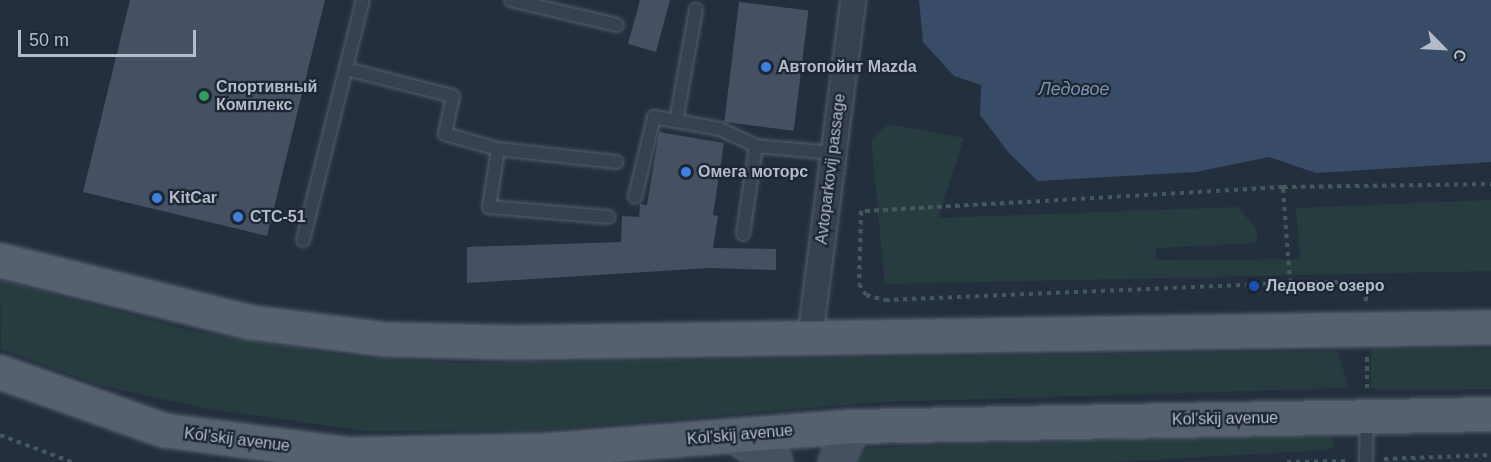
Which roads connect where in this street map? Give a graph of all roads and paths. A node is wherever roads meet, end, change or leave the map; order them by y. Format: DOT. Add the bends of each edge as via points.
graph roads {
  1 [pos="363,0"];
  2 [pos="511,0"];
  3 [pos="853,0"];
  4 [pos="696,10"];
  5 [pos="617,25"];
  6 [pos="346,69"];
  7 [pos="676,121"];
  8 [pos="756,146"];
  9 [pos="498,148"];
  10 [pos="834,153"];
  11 [pos="616,162"];
  12 [pos="1491,184"];
  13 [pos="1282,187"];
  14 [pos="634,197"];
  15 [pos="609,217"];
  16 [pos="743,234"];
  17 [pos="303,240"];
  18 [pos="0,260"];
  19 [pos="1290,283"];
  20 [pos="1491,327"];
  21 [pos="1367,329"];
  22 [pos="810,338"];
  23 [pos="0,372"];
  24 [pos="1491,414"];
  25 [pos="1367,416"];
  26 [pos="853,426"];
  27 [pos="0,435"];
  28 [pos="734,435"];
  29 [pos="1491,455"];
  30 [pos="1366,461"];
  31 [pos="72,462"];
  32 [pos="775,462"];
  33 [pos="835,462"];
  34 [pos="1287,462"];
  1 -- 6 [label="lane"];
  2 -- 5 [label="lane"];
  3 -- 10 [label="street, Avtoparkovij passage"];
  4 -- 7 [label="lane"];
  6 -- 9 [label="lane" via="453,96 444,134"];
  6 -- 17 [label="lane"];
  7 -- 8 [label="lane" via="720,129"];
  7 -- 14 [label="lane" via="654,117"];
  8 -- 10 [label="lane"];
  8 -- 16 [label="lane"];
  9 -- 11 [label="lane"];
  9 -- 15 [label="lane" via="489,207"];
  10 -- 22 [label="street, Avtoparkovij passage"];
  12 -- 13 [label="path"];
  13 -- 19 [label="path"];
  13 -- 19 [label="path" via="861,211 859,284 866,296 885,300"];
  18 -- 22 [label="main road" via="251,322 386,339 515,342"];
  19 -- 21 [label="path" via="1365,282"];
  20 -- 21 [label="main road"];
  21 -- 22 [label="main road"];
  21 -- 25 [label="path"];
  23 -- 28 [label="main road, Kol'skij avenue" via="164,430 349,454 542,450"];
  24 -- 25 [label="main road, Kol'skij avenue"];
  25 -- 26 [label="main road, Kol'skij avenue"];
  25 -- 30 [label="lane"];
  26 -- 28 [label="main road, Kol'skij avenue"];
  26 -- 33 [label="street"];
  27 -- 31 [label="path"];
  28 -- 32 [label="street"];
  29 -- 30 [label="path"];
  30 -- 34 [label="path"];
}
